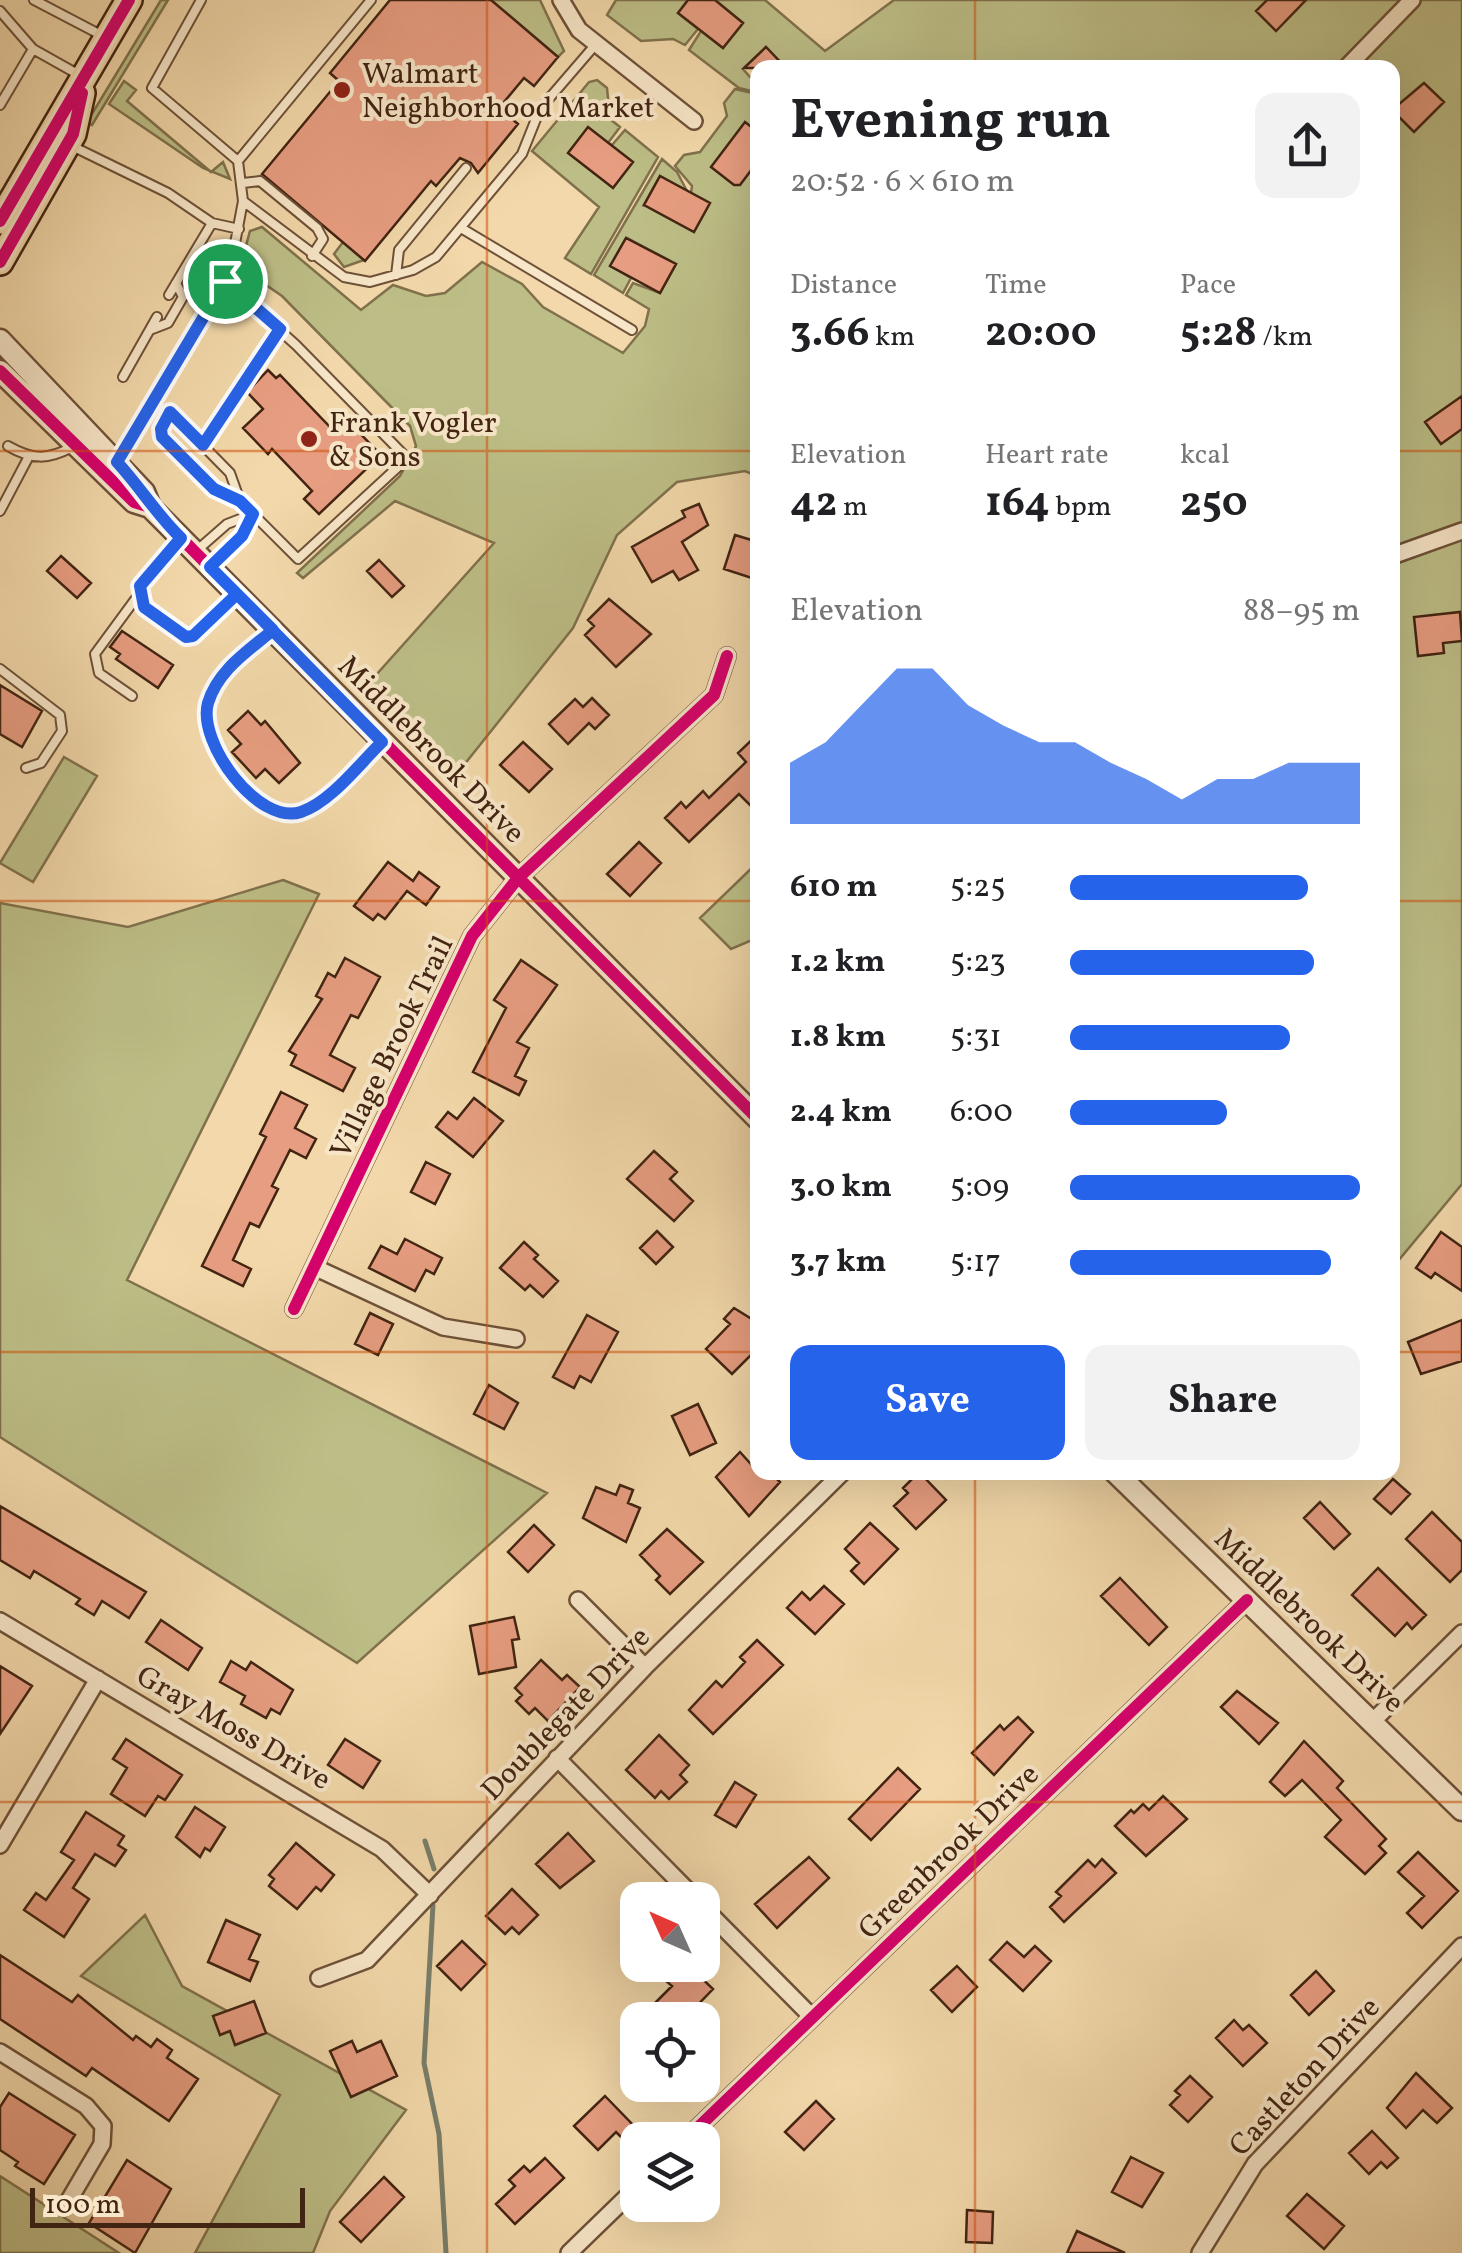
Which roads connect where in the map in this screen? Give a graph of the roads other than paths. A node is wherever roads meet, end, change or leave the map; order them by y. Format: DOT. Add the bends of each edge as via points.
graph roads {
  1 [pos="34,0"];
  2 [pos="129,0"];
  3 [pos="201,0"];
  4 [pos="372,0"];
  5 [pos="561,0"];
  6 [pos="1412,0"];
  7 [pos="3,15"];
  8 [pos="107,39"];
  9 [pos="596,44"];
  10 [pos="33,49"];
  11 [pos="1354,60"];
  12 [pos="86,79"];
  13 [pos="0,106"];
  14 [pos="694,120"];
  15 [pos="68,144"];
  16 [pos="238,161"];
  17 [pos="466,168"];
  18 [pos="243,183"];
  19 [pos="243,201"];
  20 [pos="0,221"];
  21 [pos="212,223"];
  22 [pos="460,228"];
  23 [pos="238,229"];
  24 [pos="312,256"];
  25 [pos="0,262"];
  26 [pos="396,275"];
  27 [pos="225,281"];
  28 [pos="176,283"];
  29 [pos="170,295"];
  30 [pos="157,317"];
  31 [pos="280,329"];
  32 [pos="150,330"];
  33 [pos="632,330"];
  34 [pos="0,340"];
  35 [pos="0,371"];
  36 [pos="123,377"];
  37 [pos="76,445"];
  38 [pos="203,445"];
  39 [pos="8,446"];
  40 [pos="28,458"];
  41 [pos="117,462"];
  42 [pos="240,501"];
  43 [pos="150,507"];
  44 [pos="0,511"];
  45 [pos="253,514"];
  46 [pos="1462,532"];
  47 [pos="196,552"];
  48 [pos="1400,553"];
  49 [pos="139,593"];
  50 [pos="237,594"];
  51 [pos="273,630"];
  52 [pos="728,656"];
  53 [pos="0,668"];
  54 [pos="132,696"];
  55 [pos="382,742"];
  56 [pos="26,768"];
  57 [pos="518,878"];
  58 [pos="750,1110"];
  59 [pos="314,1267"];
  60 [pos="294,1309"];
  61 [pos="516,1339"];
  62 [pos="835,1480"];
  63 [pos="1123,1480"];
  64 [pos="578,1600"];
  65 [pos="1248,1600"];
  66 [pos="0,1621"];
  67 [pos="1462,1632"];
  68 [pos="646,1667"];
  69 [pos="98,1679"];
  70 [pos="1372,1722"];
  71 [pos="557,1758"];
  72 [pos="1462,1810"];
  73 [pos="0,1844"];
  74 [pos="679,1882"];
  75 [pos="430,1895"];
  76 [pos="720,1924"];
  77 [pos="1462,1946"];
  78 [pos="319,1978"];
  79 [pos="812,2016"];
  80 [pos="0,2052"];
  81 [pos="703,2122"];
  82 [pos="620,2203"];
  83 [pos="65,2207"];
  84 [pos="569,2253"];
  85 [pos="1200,2253"];
  1 -- 8 [label="lane"];
  2 -- 8 [label="main road"];
  3 -- 16 [label="lane" via="152,88"];
  4 -- 16 [label="lane"];
  5 -- 9 [label="street"];
  6 -- 11 [label="street"];
  7 -- 10 [label="lane"];
  8 -- 12 [label="main road"];
  9 -- 14 [label="street"];
  9 -- 22 [label="lane" via="540,110 522,154"];
  10 -- 12 [label="lane"];
  10 -- 13 [label="lane"];
  12 -- 15 [label="main road"];
  12 -- 20 [label="main road"];
  15 -- 21 [label="lane" via="168,193"];
  15 -- 25 [label="main road"];
  16 -- 18 [label="lane"];
  17 -- 26 [label="lane" via="400,250"];
  18 -- 19 [label="lane"];
  18 -- 24 [label="lane" via="260,182 317,228 323,239"];
  19 -- 23 [label="lane"];
  19 -- 24 [label="lane"];
  21 -- 23 [label="lane"];
  21 -- 28 [label="lane"];
  22 -- 26 [label="lane" via="436,257"];
  22 -- 33 [label="lane"];
  23 -- 27 [label="lane"];
  24 -- 26 [label="lane" via="356,281"];
  27 -- 31 [label="lane"];
  27 -- 41 [label="lane"];
  28 -- 29 [label="lane"];
  28 -- 32 [label="lane" via="183,298 168,324"];
  30 -- 32 [label="lane"];
  31 -- 38 [label="lane"];
  31 -- 45 [label="lane" via="401,449 403,460 298,559"];
  32 -- 36 [label="lane"];
  34 -- 41 [label="street, Middlebrook Drive"];
  35 -- 37 [label="street, Middlebrook Drive"];
  37 -- 40 [label="lane" via="56,456"];
  37 -- 43 [label="street, Middlebrook Drive" via="134,502"];
  38 -- 42 [label="lane" via="230,473"];
  38 -- 42 [label="lane" via="170,412 162,437 214,489"];
  39 -- 40 [label="lane"];
  40 -- 44 [label="lane"];
  41 -- 43 [label="street, Middlebrook Drive"];
  42 -- 45 [label="lane"];
  43 -- 47 [label="street, Middlebrook Drive"];
  45 -- 47 [label="lane" via="227,524"];
  45 -- 47 [label="lane" via="242,536"];
  46 -- 48 [label="street"];
  47 -- 49 [label="lane"];
  47 -- 50 [label="street, Middlebrook Drive"];
  49 -- 50 [label="lane" via="144,607 186,637"];
  49 -- 54 [label="lane" via="102,638 93,660 99,673"];
  50 -- 51 [label="street, Middlebrook Drive"];
  51 -- 55 [label="street, Middlebrook Drive"];
  51 -- 55 [label="lane" via="225,670 206,708 208,734 247,792 285,814 302,812"];
  52 -- 57 [label="street, Village Brook Trail" via="714,694"];
  53 -- 56 [label="lane" via="60,715 62,730 41,763"];
  55 -- 57 [label="street, Middlebrook Drive"];
  57 -- 58 [label="street, Middlebrook Drive"];
  57 -- 59 [label="street, Village Brook Trail" via="450,975"];
  59 -- 60 [label="street, Village Brook Trail"];
  59 -- 61 [label="street" via="443,1327"];
  62 -- 68 [label="street, Doublegate Drive"];
  63 -- 65 [label="street, Middlebrook Drive"];
  64 -- 68 [label="street"];
  65 -- 70 [label="street, Middlebrook Drive"];
  65 -- 79 [label="street, Greenbrook Drive"];
  66 -- 69 [label="street, Gray Moss Drive"];
  67 -- 70 [label="street"];
  68 -- 71 [label="street, Doublegate Drive"];
  69 -- 73 [label="street"];
  69 -- 75 [label="street, Gray Moss Drive" via="382,1849"];
  70 -- 72 [label="street, Middlebrook Drive"];
  71 -- 74 [label="street"];
  71 -- 75 [label="street, Doublegate Drive"];
  75 -- 78 [label="street, Doublegate Drive" via="367,1960"];
  76 -- 79 [label="street"];
  77 -- 85 [label="street, Castleton Drive" via="1256,2164"];
  79 -- 81 [label="street, Greenbrook Drive"];
  80 -- 83 [label="street" via="86,2106 103,2126 102,2144"];
  82 -- 84 [label="street"];
}
